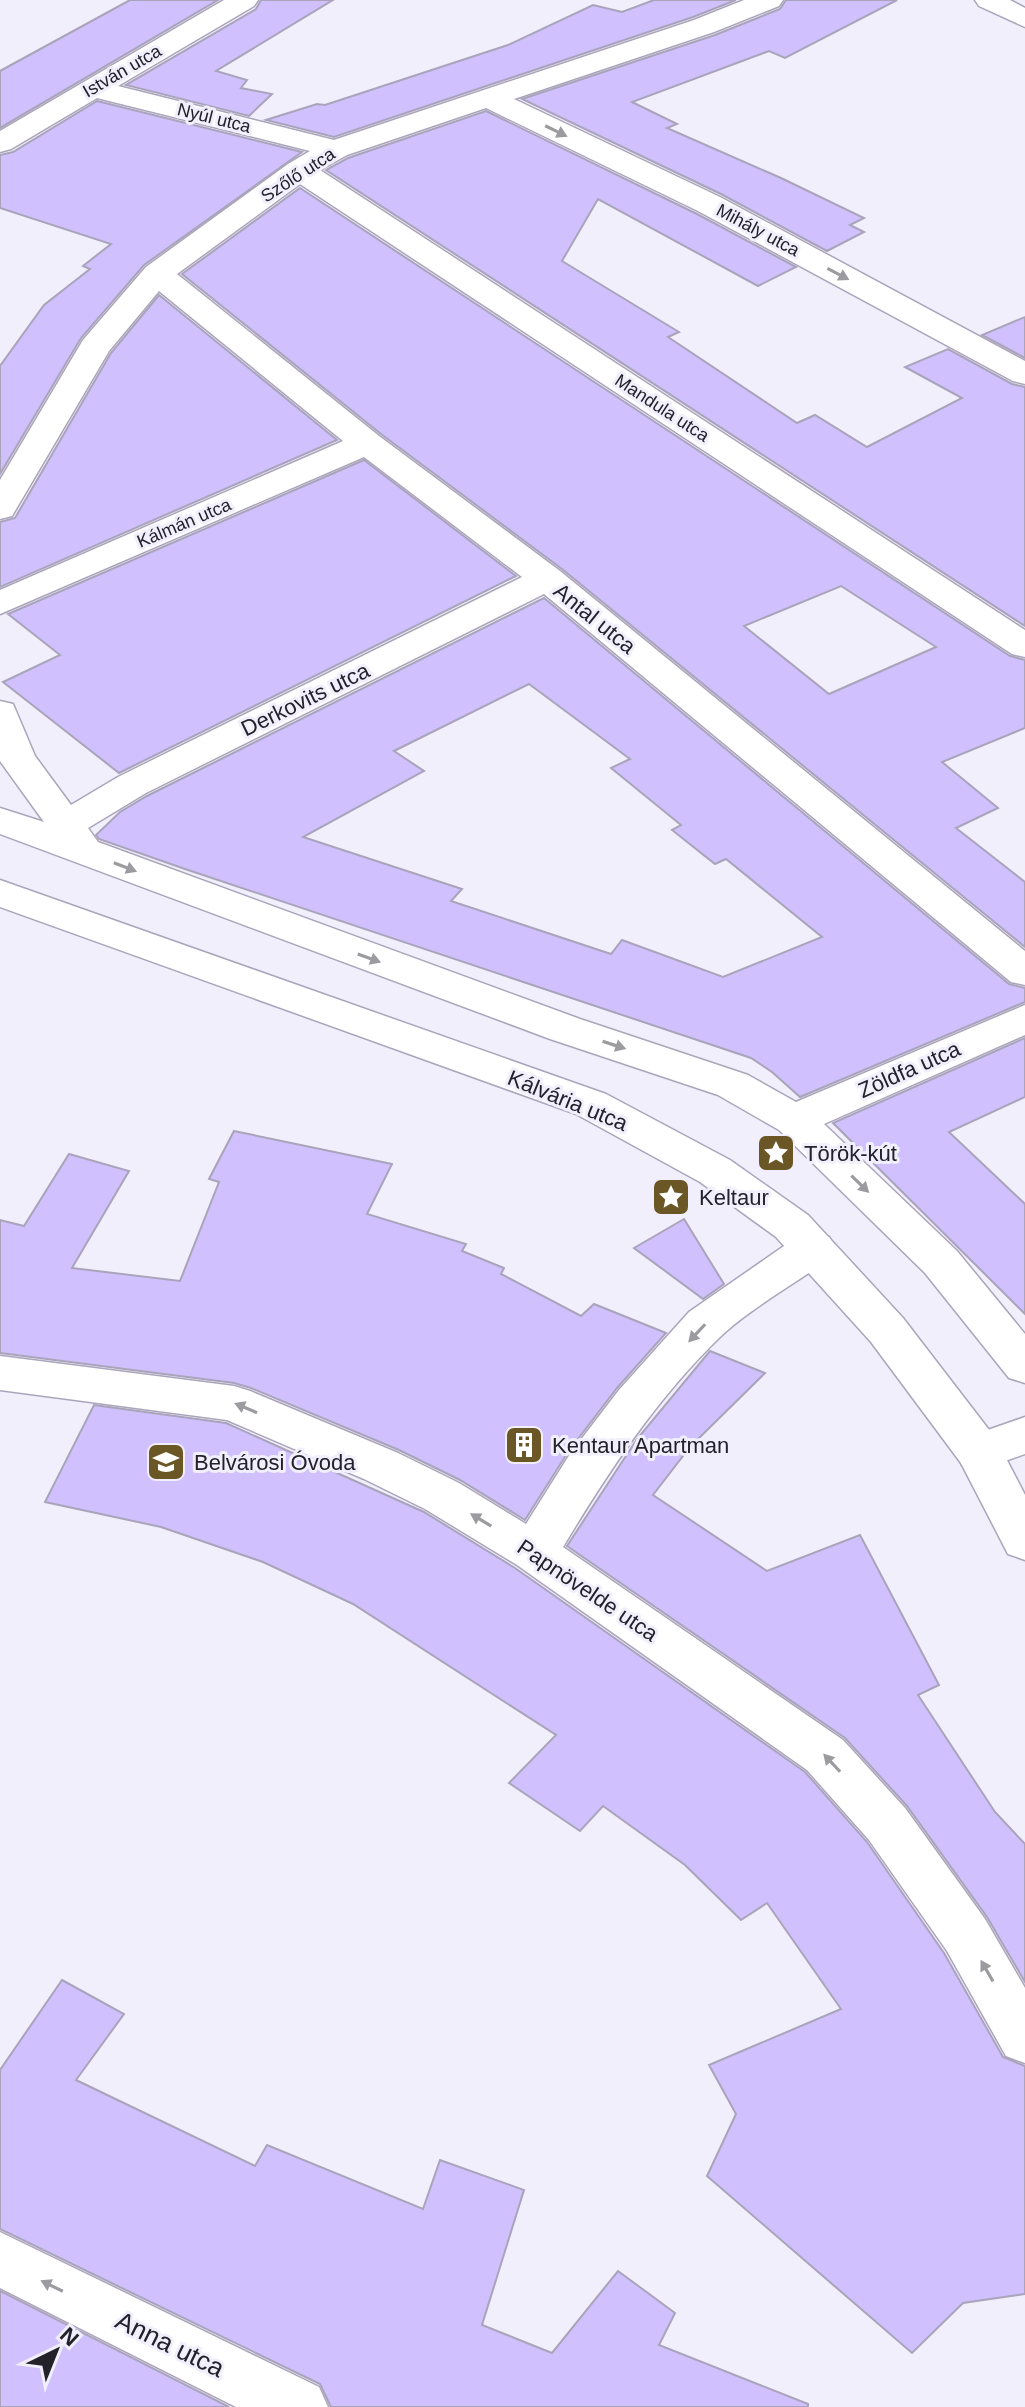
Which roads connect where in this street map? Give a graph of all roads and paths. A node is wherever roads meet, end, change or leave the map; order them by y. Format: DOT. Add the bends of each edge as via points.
graph roads {
  1 [pos="244,0"];
  2 [pos="769,0"];
  3 [pos="989,0"];
  4 [pos="1025,19"];
  5 [pos="92,88"];
  6 [pos="486,97"];
  7 [pos="0,143"];
  8 [pos="336,149"];
  9 [pos="299,170"];
  10 [pos="157,274"];
  11 [pos="1025,374"];
  12 [pos="367,443"];
  13 [pos="0,509"];
  14 [pos="547,579"];
  15 [pos="0,603"];
  16 [pos="1025,646"];
  17 [pos="0,712"];
  18 [pos="0,820"];
  19 [pos="75,838"];
  20 [pos="0,893"];
  21 [pos="1025,972"];
  22 [pos="1025,1019"];
  23 [pos="794,1120"];
  24 [pos="813,1248"];
  25 [pos="1025,1366"];
  26 [pos="0,1373"];
  27 [pos="1025,1435"];
  28 [pos="979,1452"];
  29 [pos="1025,1541"];
  30 [pos="534,1552"];
  31 [pos="1025,2039"];
  32 [pos="0,2259"];
  33 [pos="298,2407"];
  1 -- 5 [label="street, István utca"];
  2 -- 6 [label="street, Szőlő utca"];
  3 -- 4 [label="street"];
  5 -- 7 [label="street, István utca"];
  5 -- 8 [label="street, Nyúl utca"];
  6 -- 8 [label="street, Szőlő utca"];
  6 -- 11 [label="street, Mihály utca, one-way" via="709,204"];
  8 -- 9 [label="street, Szőlő utca"];
  9 -- 10 [label="street, Szőlő utca"];
  9 -- 16 [label="street, Mandula utca"];
  10 -- 12 [label="street, Antal utca"];
  10 -- 13 [label="street, Szőlő utca" via="95,347"];
  12 -- 14 [label="street, Antal utca"];
  12 -- 15 [label="street, Kálmán utca"];
  14 -- 19 [label="street, Derkovits utca" via="132,785"];
  14 -- 21 [label="street, Antal utca"];
  17 -- 19 [label="street" via="16,757"];
  18 -- 19 [label="street"];
  19 -- 23 [label="street, one-way" via="565,1029 733,1085"];
  20 -- 24 [label="street, Kálvária utca" via="591,1104 715,1171 792,1226"];
  22 -- 23 [label="street, Zöldfa utca"];
  23 -- 25 [label="street, one-way" via="941,1262"];
  24 -- 28 [label="street, Kálvária utca" via="887,1330"];
  24 -- 30 [label="street, one-way" via="705,1324 635,1402"];
  30 -- 26 [label="street, Papnövelde utca, one-way" via="442,1496 234,1403"];
  27 -- 28 [label="street"];
  28 -- 29 [label="street, Kálvária utca"];
  31 -- 30 [label="street, Papnövelde utca, one-way" via="966,1935 887,1824 825,1755"];
  33 -- 32 [label="street, Anna utca, one-way"];
}
